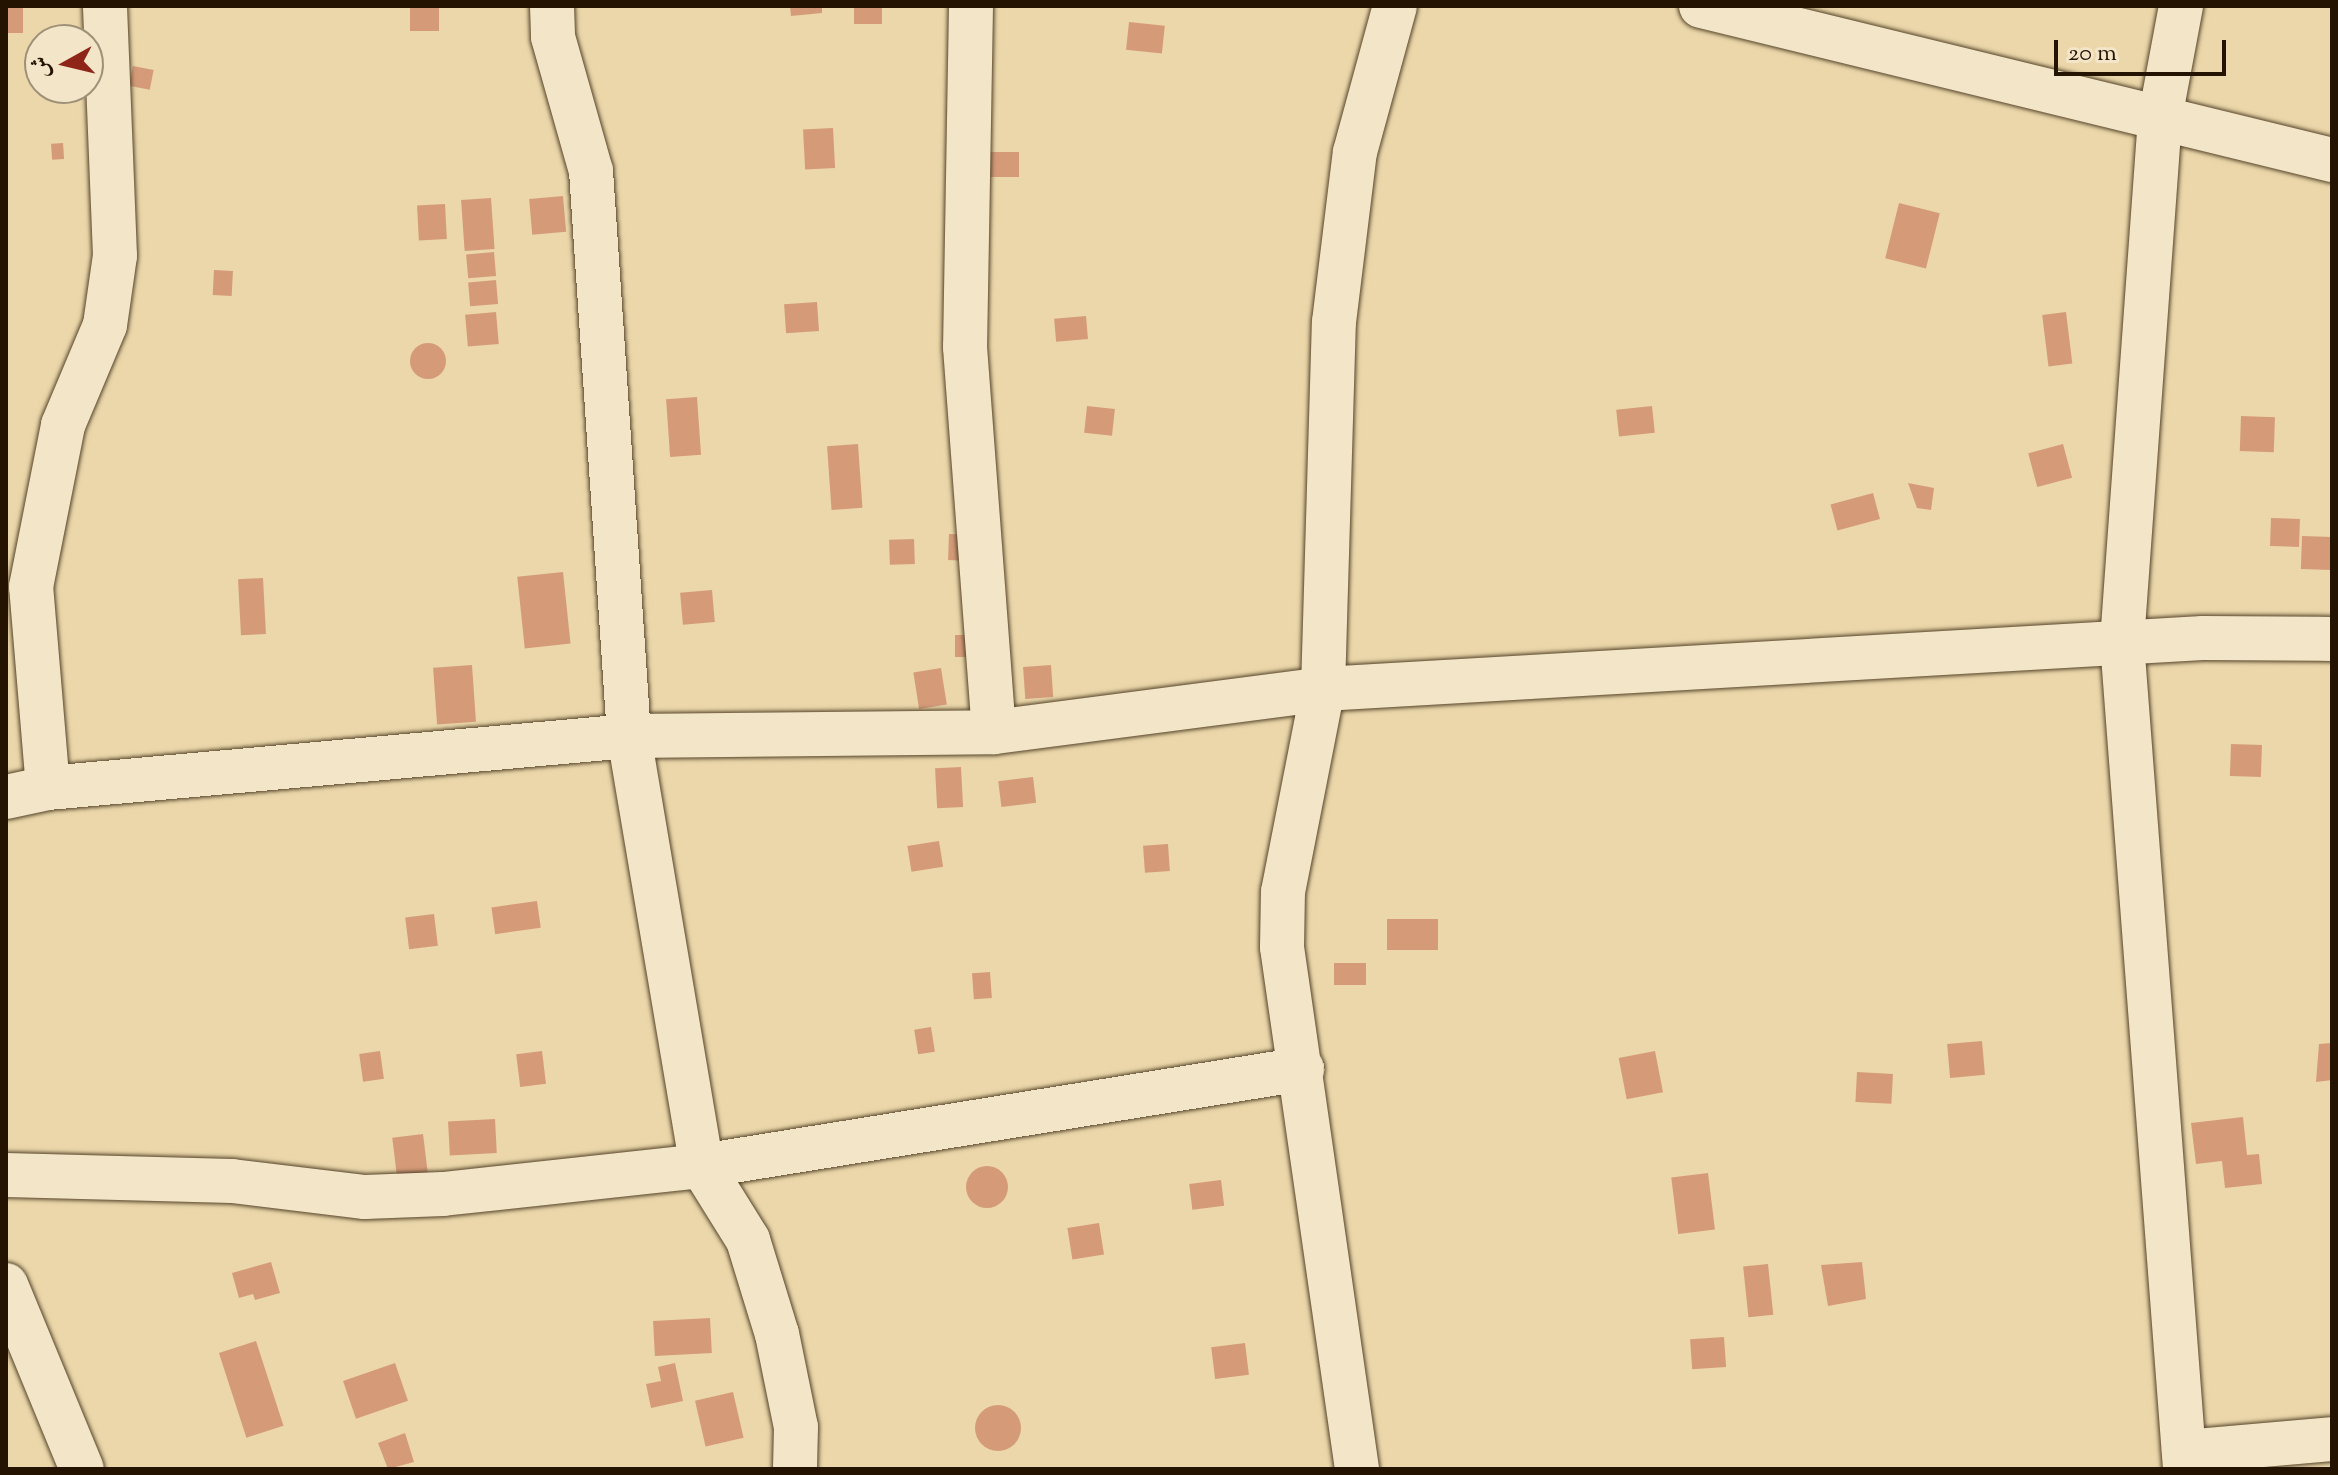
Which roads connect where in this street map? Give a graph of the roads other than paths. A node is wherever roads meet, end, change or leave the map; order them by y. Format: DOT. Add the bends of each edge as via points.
graph roads {
  1 [pos="105,6"];
  2 [pos="552,6"];
  3 [pos="971,6"];
  4 [pos="1395,6"];
  5 [pos="1701,6"];
  6 [pos="2181,6"];
  7 [pos="2160,118"];
  8 [pos="2332,160"];
  9 [pos="2332,639"];
  10 [pos="2122,642"];
  11 [pos="1323,689"];
  12 [pos="994,732"];
  13 [pos="629,736"];
  14 [pos="48,788"];
  15 [pos="6,797"];
  16 [pos="1302,1069"];
  17 [pos="702,1166"];
  18 [pos="6,1175"];
  19 [pos="6,1285"];
  20 [pos="2332,1439"];
  21 [pos="2184,1461"];
  22 [pos="82,1469"];
  23 [pos="795,1469"];
  24 [pos="1357,1469"];
  1 -- 14 [label="street" via="115,256 105,325 63,425 31,587"];
  2 -- 13 [label="street" via="553,37 591,171"];
  3 -- 12 [label="street" via="965,347"];
  4 -- 11 [label="street" via="1355,152 1334,322"];
  5 -- 7 [label="street"];
  6 -- 7 [label="street"];
  7 -- 8 [label="street"];
  7 -- 10 [label="street"];
  9 -- 10 [label="street"];
  10 -- 11 [label="street"];
  10 -- 21 [label="street"];
  11 -- 12 [label="street"];
  11 -- 16 [label="street" via="1283,892 1282,947"];
  12 -- 13 [label="street"];
  13 -- 14 [label="street"];
  13 -- 17 [label="street"];
  14 -- 15 [label="street"];
  16 -- 17 [label="street"];
  16 -- 24 [label="street"];
  17 -- 18 [label="street" via="401,1197 232,1181"];
  17 -- 23 [label="street" via="752,1254 777,1334 796,1427"];
  19 -- 22 [label="street"];
  20 -- 21 [label="street"];
}
